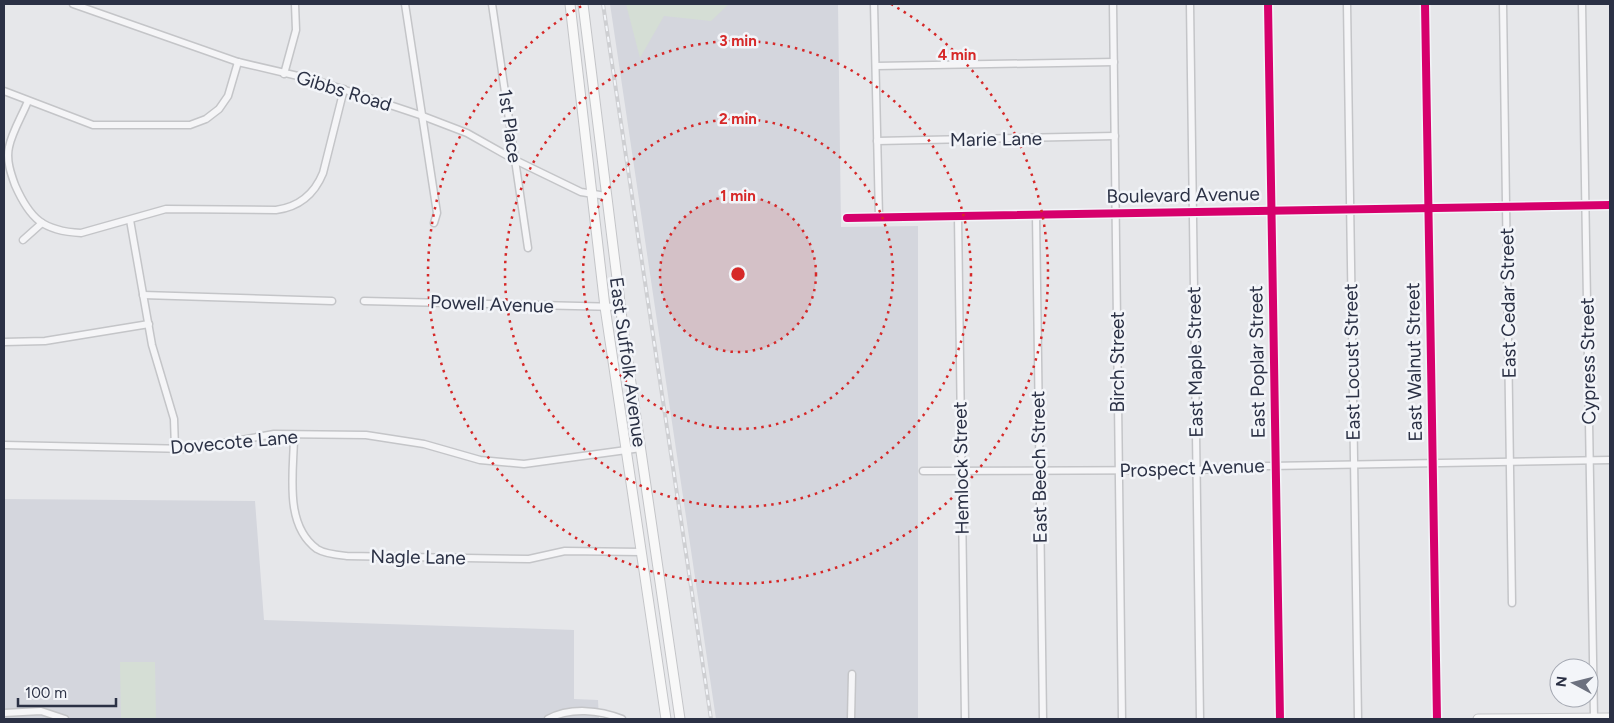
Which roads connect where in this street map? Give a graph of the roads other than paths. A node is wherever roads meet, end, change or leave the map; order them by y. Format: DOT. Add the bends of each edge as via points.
graph roads {
  1 [pos="73,4"];
  2 [pos="295,4"];
  3 [pos="405,4"];
  4 [pos="492,4"];
  5 [pos="570,4"];
  6 [pos="583,4"];
  7 [pos="874,4"];
  8 [pos="1113,4"];
  9 [pos="1190,4"];
  10 [pos="1268,4"];
  11 [pos="1347,4"];
  12 [pos="1425,4"];
  13 [pos="1503,4"];
  14 [pos="1582,4"];
  15 [pos="238,62"];
  16 [pos="1114,62"];
  17 [pos="876,66"];
  18 [pos="284,74"];
  19 [pos="344,89"];
  20 [pos="4,91"];
  21 [pos="28,101"];
  22 [pos="420,115"];
  23 [pos="1115,136"];
  24 [pos="877,141"];
  25 [pos="515,160"];
  26 [pos="592,195"];
  27 [pos="606,196"];
  28 [pos="1610,205"];
  29 [pos="1585,206"];
  30 [pos="1506,207"];
  31 [pos="1428,208"];
  32 [pos="1350,209"];
  33 [pos="1271,210"];
  34 [pos="1192,211"];
  35 [pos="1116,213"];
  36 [pos="1036,214"];
  37 [pos="958,216"];
  38 [pos="879,217"];
  39 [pos="847,218"];
  40 [pos="130,220"];
  41 [pos="42,222"];
  42 [pos="434,223"];
  43 [pos="23,240"];
  44 [pos="528,248"];
  45 [pos="143,295"];
  46 [pos="332,301"];
  47 [pos="364,301"];
  48 [pos="606,307"];
  49 [pos="620,308"];
  50 [pos="149,324"];
  51 [pos="4,342"];
  52 [pos="294,435"];
  53 [pos="4,445"];
  54 [pos="640,448"];
  55 [pos="175,449"];
  56 [pos="626,450"];
  57 [pos="1610,460"];
  58 [pos="1590,461"];
  59 [pos="1512,462"];
  60 [pos="1432,463"];
  61 [pos="1354,464"];
  62 [pos="1275,466"];
  63 [pos="1039,470"];
  64 [pos="1118,470"];
  65 [pos="1197,470"];
  66 [pos="962,471"];
  67 [pos="923,472"];
  68 [pos="642,552"];
  69 [pos="1512,603"];
  70 [pos="852,674"];
  71 [pos="4,713"];
  72 [pos="1594,718"];
  73 [pos="1610,718"];
  74 [pos="65,719"];
  75 [pos="548,719"];
  76 [pos="622,719"];
  77 [pos="666,719"];
  78 [pos="680,719"];
  79 [pos="851,719"];
  80 [pos="965,719"];
  81 [pos="1043,719"];
  82 [pos="1122,719"];
  83 [pos="1200,719"];
  84 [pos="1280,719"];
  85 [pos="1358,719"];
  86 [pos="1437,719"];
  87 [pos="1478,719"];
  1 -- 15 [label="street, Gibbs Road"];
  2 -- 18 [label="street" via="296,30"];
  3 -- 22 [label="street"];
  4 -- 25 [label="street, 1st Place"];
  5 -- 26 [label="main road, East Suffolk Avenue"];
  6 -- 27 [label="main road, East Suffolk Avenue"];
  7 -- 17 [label="street"];
  8 -- 16 [label="street, Birch Street"];
  9 -- 34 [label="street, East Maple Street"];
  10 -- 33 [label="street, East Poplar Street"];
  11 -- 32 [label="street, East Locust Street"];
  12 -- 31 [label="street, East Walnut Street"];
  13 -- 30 [label="street, East Cedar Street"];
  14 -- 29 [label="street, Cypress Street"];
  15 -- 18 [label="street, Gibbs Road"];
  15 -- 21 [label="street" via="228,96 219,108 206,119 190,125 93,125"];
  16 -- 17 [label="street"];
  16 -- 23 [label="street, Birch Street"];
  17 -- 24 [label="street"];
  18 -- 19 [label="street, Gibbs Road"];
  19 -- 22 [label="street, Gibbs Road"];
  19 -- 40 [label="street" via="323,173 304,201 291,208 276,210 166,209 147,212"];
  20 -- 21 [label="street"];
  21 -- 41 [label="street" via="9,147 8,160 26,209"];
  22 -- 25 [label="street, Gibbs Road" via="467,133"];
  22 -- 42 [label="street" via="437,212"];
  23 -- 24 [label="street, Marie Lane"];
  23 -- 35 [label="street, Birch Street"];
  24 -- 38 [label="street"];
  25 -- 26 [label="street, Gibbs Road"];
  25 -- 44 [label="street, 1st Place"];
  26 -- 27 [label="street, Gibbs Road"];
  26 -- 48 [label="main road, East Suffolk Avenue"];
  27 -- 49 [label="main road, East Suffolk Avenue"];
  28 -- 29 [label="street, Boulevard Avenue"];
  29 -- 30 [label="street, Boulevard Avenue"];
  29 -- 58 [label="street, Cypress Street"];
  30 -- 31 [label="street, Boulevard Avenue"];
  30 -- 59 [label="street, East Cedar Street"];
  31 -- 32 [label="street, Boulevard Avenue"];
  31 -- 60 [label="street, East Walnut Street"];
  32 -- 33 [label="street, Boulevard Avenue"];
  32 -- 61 [label="street, East Locust Street"];
  33 -- 34 [label="street, Boulevard Avenue"];
  33 -- 62 [label="street, East Poplar Street"];
  34 -- 35 [label="street, Boulevard Avenue"];
  34 -- 65 [label="street, East Maple Street"];
  35 -- 36 [label="street, Boulevard Avenue"];
  35 -- 64 [label="street, Birch Street"];
  36 -- 37 [label="street, Boulevard Avenue"];
  36 -- 63 [label="street, East Beech Street"];
  37 -- 38 [label="street, Boulevard Avenue"];
  37 -- 66 [label="street, Hemlock Street"];
  38 -- 39 [label="street, Boulevard Avenue"];
  40 -- 41 [label="street" via="81,233 67,232"];
  40 -- 45 [label="street"];
  41 -- 43 [label="street"];
  45 -- 46 [label="street"];
  45 -- 50 [label="street"];
  47 -- 48 [label="street, Powell Avenue"];
  48 -- 49 [label="street, Powell Avenue"];
  48 -- 56 [label="main road, East Suffolk Avenue"];
  49 -- 54 [label="main road, East Suffolk Avenue"];
  50 -- 51 [label="street" via="45,341"];
  50 -- 55 [label="street" via="174,419"];
  52 -- 55 [label="street, Dovecote Lane" via="267,435 208,448"];
  52 -- 56 [label="street, Dovecote Lane" via="383,437 499,463 552,462"];
  52 -- 68 [label="street, Nagle Lane" via="295,514 305,538 318,550 347,556 529,559 565,551"];
  53 -- 55 [label="street, Dovecote Lane"];
  54 -- 56 [label="street, Dovecote Lane"];
  54 -- 78 [label="main road, East Suffolk Avenue"];
  56 -- 68 [label="main road, East Suffolk Avenue"];
  57 -- 58 [label="street, Prospect Avenue"];
  58 -- 59 [label="street, Prospect Avenue"];
  58 -- 72 [label="street, Cypress Street"];
  59 -- 60 [label="street, Prospect Avenue"];
  59 -- 69 [label="street, East Cedar Street"];
  60 -- 61 [label="street, Prospect Avenue"];
  60 -- 86 [label="street, East Walnut Street"];
  61 -- 62 [label="street, Prospect Avenue"];
  61 -- 85 [label="street, East Locust Street"];
  62 -- 65 [label="street, Prospect Avenue"];
  62 -- 84 [label="street, East Poplar Street"];
  63 -- 64 [label="street, Prospect Avenue"];
  63 -- 66 [label="street, Prospect Avenue"];
  63 -- 81 [label="street, East Beech Street"];
  64 -- 65 [label="street, Prospect Avenue"];
  64 -- 82 [label="street, Birch Street"];
  65 -- 83 [label="street, East Maple Street"];
  66 -- 67 [label="street, Prospect Avenue"];
  66 -- 80 [label="street, Hemlock Street"];
  68 -- 77 [label="main road, East Suffolk Avenue"];
  70 -- 79 [label="street"];
  71 -- 74 [label="street" via="41,711"];
  72 -- 73 [label="main road"];
  72 -- 87 [label="main road"];
  75 -- 76 [label="street" via="557,714 594,711"];
}
